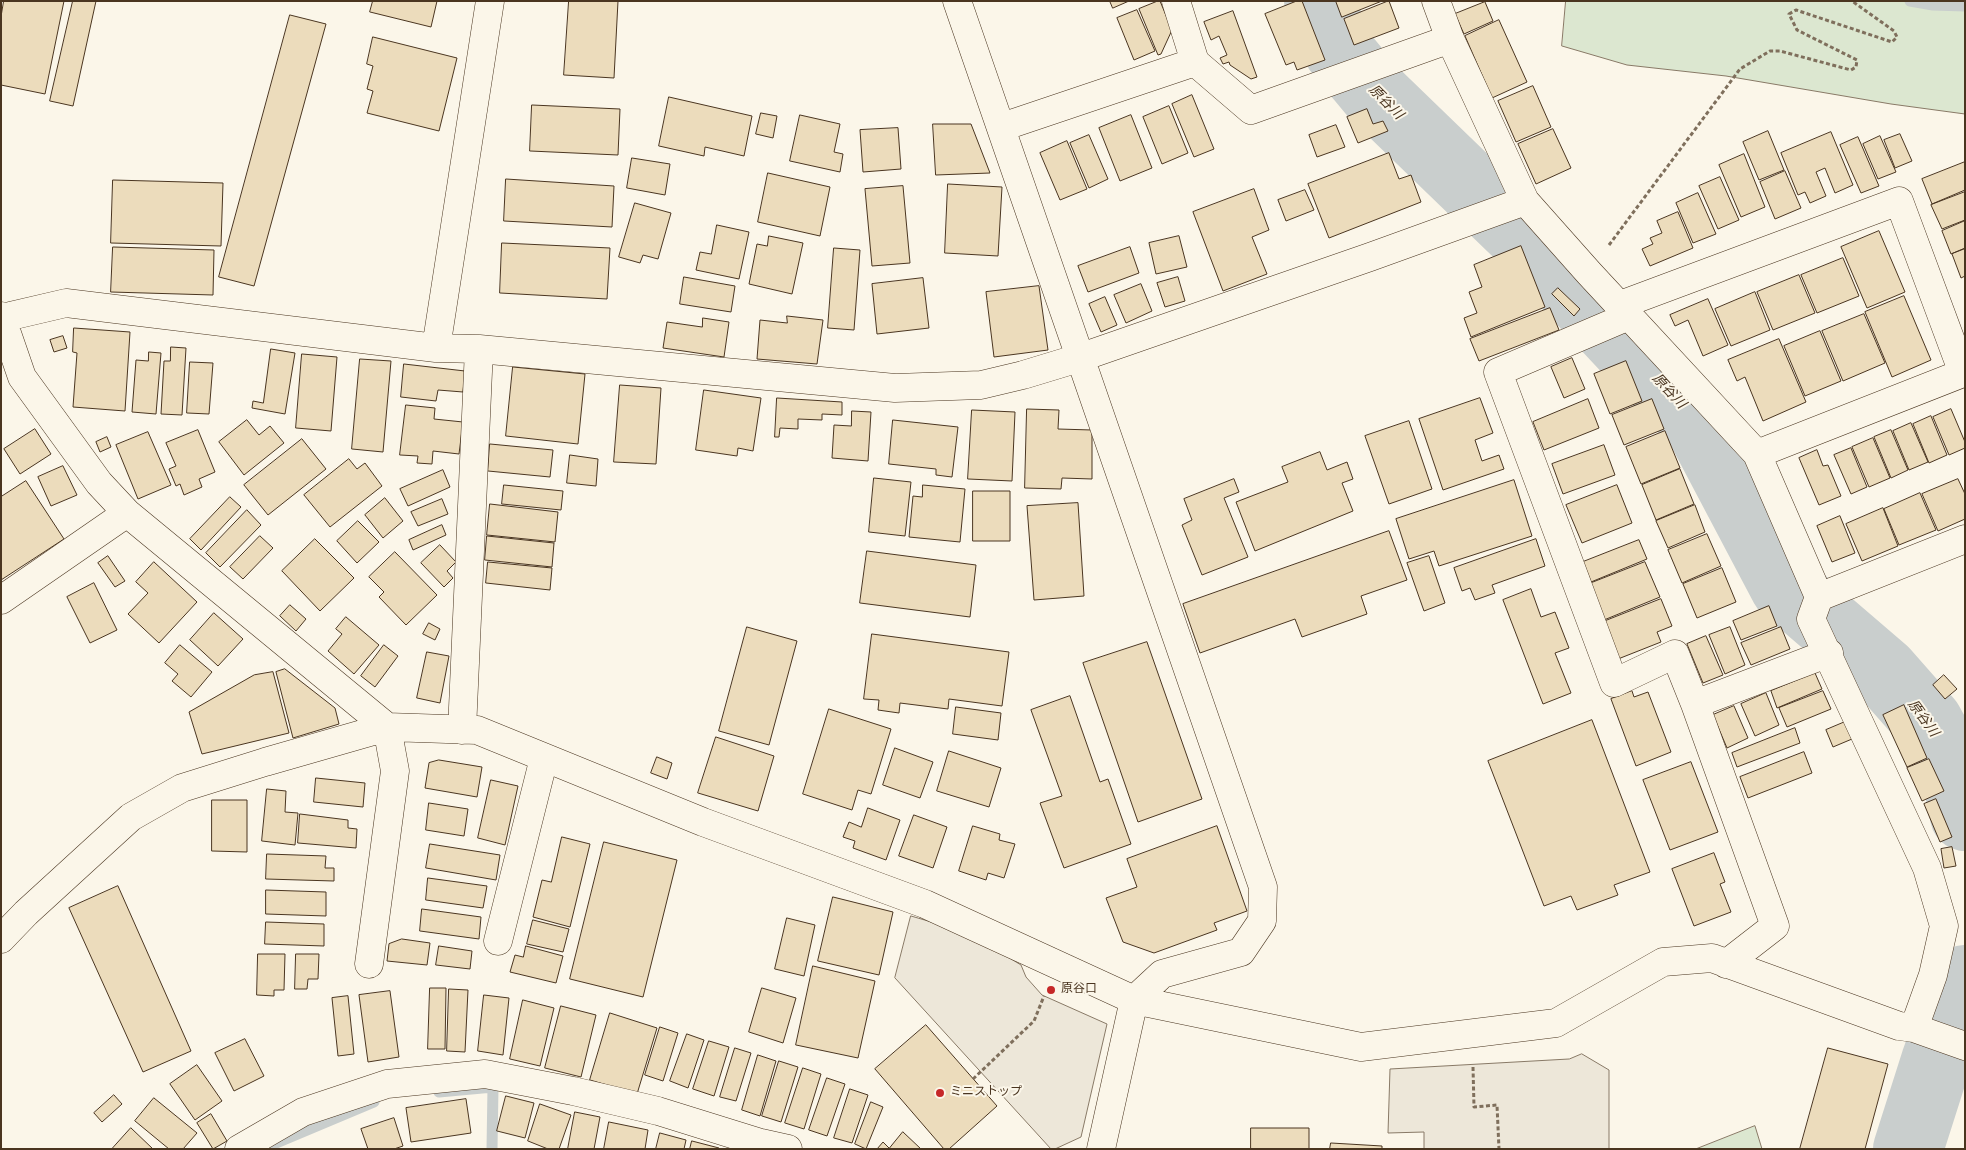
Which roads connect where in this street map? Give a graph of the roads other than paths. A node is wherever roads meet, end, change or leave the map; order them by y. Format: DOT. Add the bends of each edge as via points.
graph roads {
  1 [pos="490,1"];
  2 [pos="957,1"];
  3 [pos="1176,1"];
  4 [pos="1436,1"];
  5 [pos="1450,39"];
  6 [pos="1195,62"];
  7 [pos="1002,127"];
  8 [pos="1525,201"];
  9 [pos="1625,310"];
  10 [pos="2,317"];
  11 [pos="436,348"];
  12 [pos="479,349"];
  13 [pos="1079,358"];
  14 [pos="1964,375"];
  15 [pos="12,376"];
  16 [pos="1757,454"];
  17 [pos="127,513"];
  18 [pos="1965,539"];
  19 [pos="1819,597"];
  20 [pos="1,600"];
  21 [pos="1829,653"];
  22 [pos="1695,704"];
  23 [pos="387,727"];
  24 [pos="462,730"];
  25 [pos="544,758"];
  26 [pos="1,939"];
  27 [pos="498,941"];
  28 [pos="369,964"];
  29 [pos="1726,964"];
  30 [pos="1134,1000"];
  31 [pos="1915,1028"];
  32 [pos="1965,1046"];
  33 [pos="240,1149"];
  34 [pos="788,1149"];
  35 [pos="1101,1149"];
  1 -- 11 [label="street"];
  2 -- 7 [label="street"];
  3 -- 6 [label="street"];
  4 -- 5 [label="street"];
  5 -- 6 [label="street" via="1251,110"];
  5 -- 8 [label="street"];
  6 -- 7 [label="street"];
  7 -- 13 [label="street"];
  8 -- 9 [label="street"];
  8 -- 13 [label="street"];
  9 -- 14 [label="street" via="1899,201"];
  9 -- 16 [label="street"];
  9 -- 22 [label="street" via="1498,372 1614,683 1675,654"];
  10 -- 11 [label="street" via="66,303"];
  10 -- 15 [label="street"];
  11 -- 12 [label="street"];
  12 -- 13 [label="street" via="895,388 981,385"];
  12 -- 24 [label="street"];
  13 -- 30 [label="street" via="1263,887 1262,921 1242,952 1162,974"];
  14 -- 16 [label="street"];
  15 -- 17 [label="street"];
  16 -- 19 [label="street"];
  17 -- 20 [label="street"];
  17 -- 23 [label="street"];
  18 -- 19 [label="street"];
  19 -- 21 [label="street" via="1811,619"];
  21 -- 22 [label="street"];
  21 -- 31 [label="street" via="1927,868 1944,926 1934,975"];
  22 -- 29 [label="street" via="1774,926"];
  23 -- 24 [label="street"];
  23 -- 26 [label="street" via="182,788 131,817"];
  23 -- 28 [label="street" via="395,771"];
  24 -- 25 [label="street" via="477,730"];
  25 -- 27 [label="street"];
  25 -- 30 [label="street" via="703,822 925,904"];
  29 -- 30 [label="street" via="1712,958 1662,962 1556,1023 1361,1047"];
  29 -- 31 [label="street" via="1899,1026"];
  30 -- 35 [label="street"];
  31 -- 32 [label="street"];
  33 -- 34 [label="street" via="304,1112 387,1084 485,1074 648,1109"];
}
